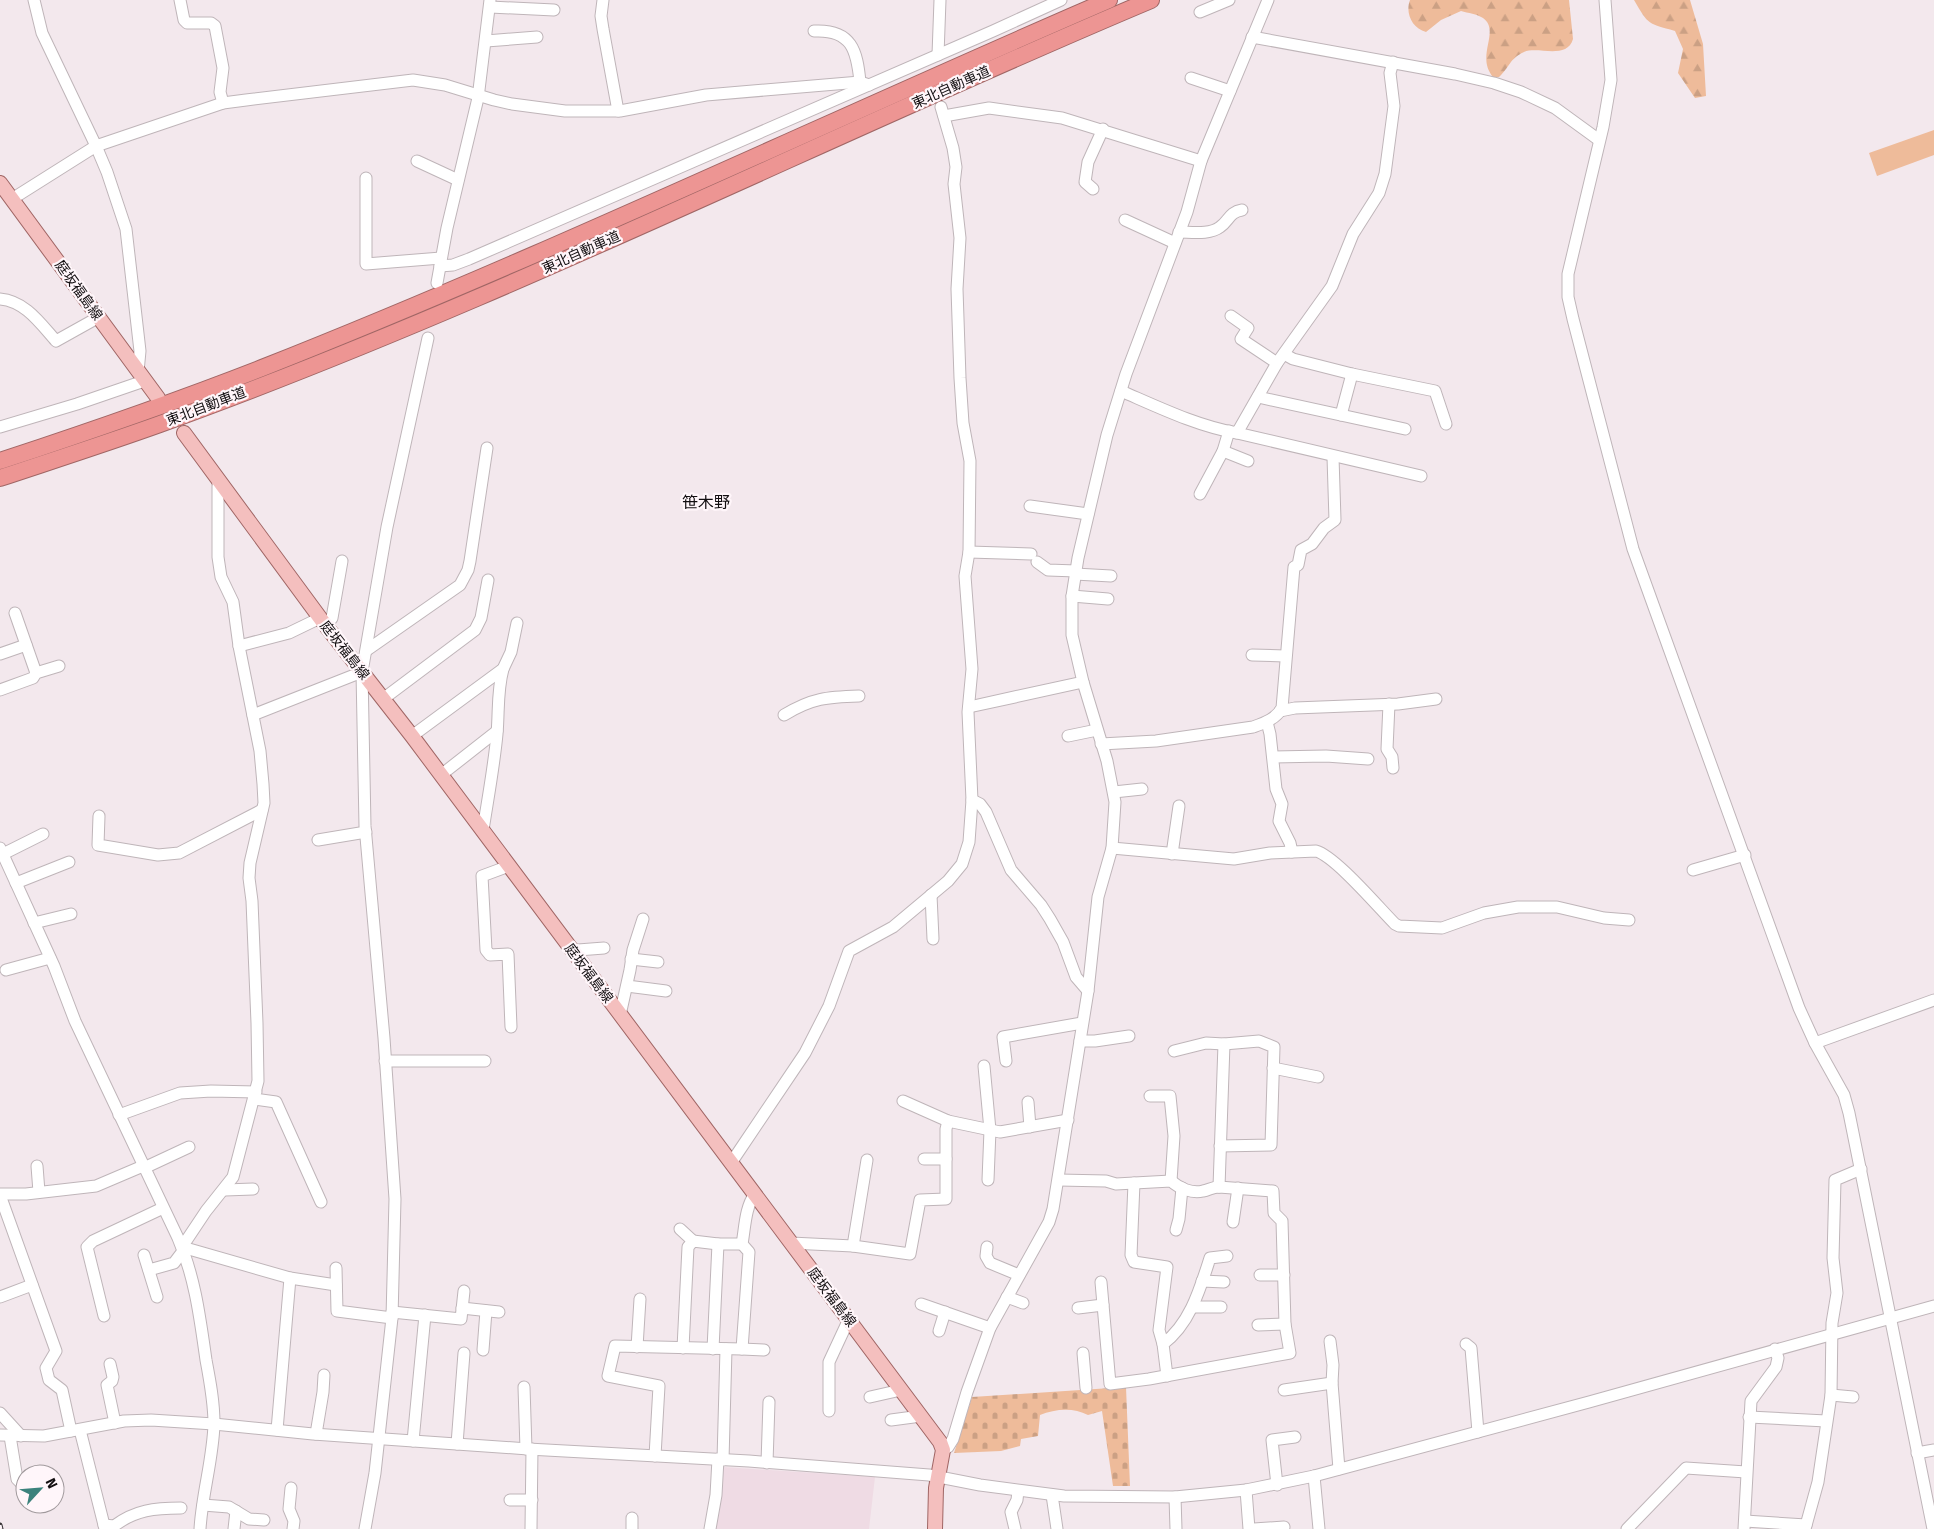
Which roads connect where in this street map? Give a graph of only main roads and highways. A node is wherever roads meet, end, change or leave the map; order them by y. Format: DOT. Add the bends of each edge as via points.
graph roads {
  1 [pos="1109,0"];
  2 [pos="1151,0"];
  3 [pos="0,183"];
  4 [pos="158,398"];
  5 [pos="184,434"];
  6 [pos="0,461"];
  7 [pos="0,478"];
  8 [pos="935,1529"];
  1 -- 6 [label="highway, 東北自動車道" via="470,283 260,369"];
  2 -- 7 [label="highway, 東北自動車道" via="591,248 370,342 162,423"];
  3 -- 4 [label="main road, 庭坂福島線"];
  5 -- 8 [label="main road, 庭坂福島線" via="755,1194 844,1319 940,1442 943,1450"];
}
